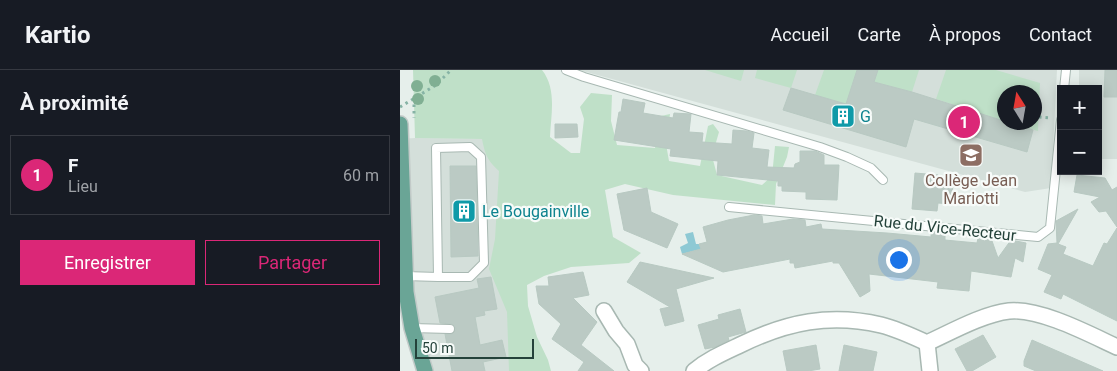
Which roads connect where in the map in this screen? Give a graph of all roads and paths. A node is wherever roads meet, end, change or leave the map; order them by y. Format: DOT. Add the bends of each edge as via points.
graph roads {
  1 [pos="452,70"];
  2 [pos="566,70"];
  3 [pos="1066,70"];
  4 [pos="1064,85"];
  5 [pos="400,107"];
  6 [pos="400,124"];
  7 [pos="1060,130"];
  8 [pos="883,180"];
  9 [pos="729,207"];
  10 [pos="405,276"];
  11 [pos="438,277"];
  12 [pos="604,311"];
  13 [pos="412,328"];
  14 [pos="450,329"];
  15 [pos="927,342"];
  16 [pos="1117,347"];
  17 [pos="425,371"];
  18 [pos="641,371"];
  19 [pos="694,371"];
  20 [pos="930,371"];
  1 -- 5 [label="path" via="436,85"];
  2 -- 8 [label="lane" via="826,149 871,168"];
  3 -- 4 [label="lane"];
  6 -- 10 [label="main road"];
  7 -- 9 [label="lane, Rue du Vice-Recteur" via="1050,228 1038,238"];
  10 -- 11 [label="lane"];
  10 -- 13 [label="main road"];
  11 -- 11 [label="lane" via="436,148 470,147 481,157 484,263 470,277"];
  12 -- 18 [label="street" via="627,344 634,365"];
  13 -- 14 [label="lane"];
  13 -- 17 [label="main road"];
  15 -- 16 [label="street" via="988,316 1010,311 1044,316"];
  15 -- 19 [label="street" via="881,326 852,320 822,319 756,337 708,360"];
  15 -- 20 [label="street"];
}
